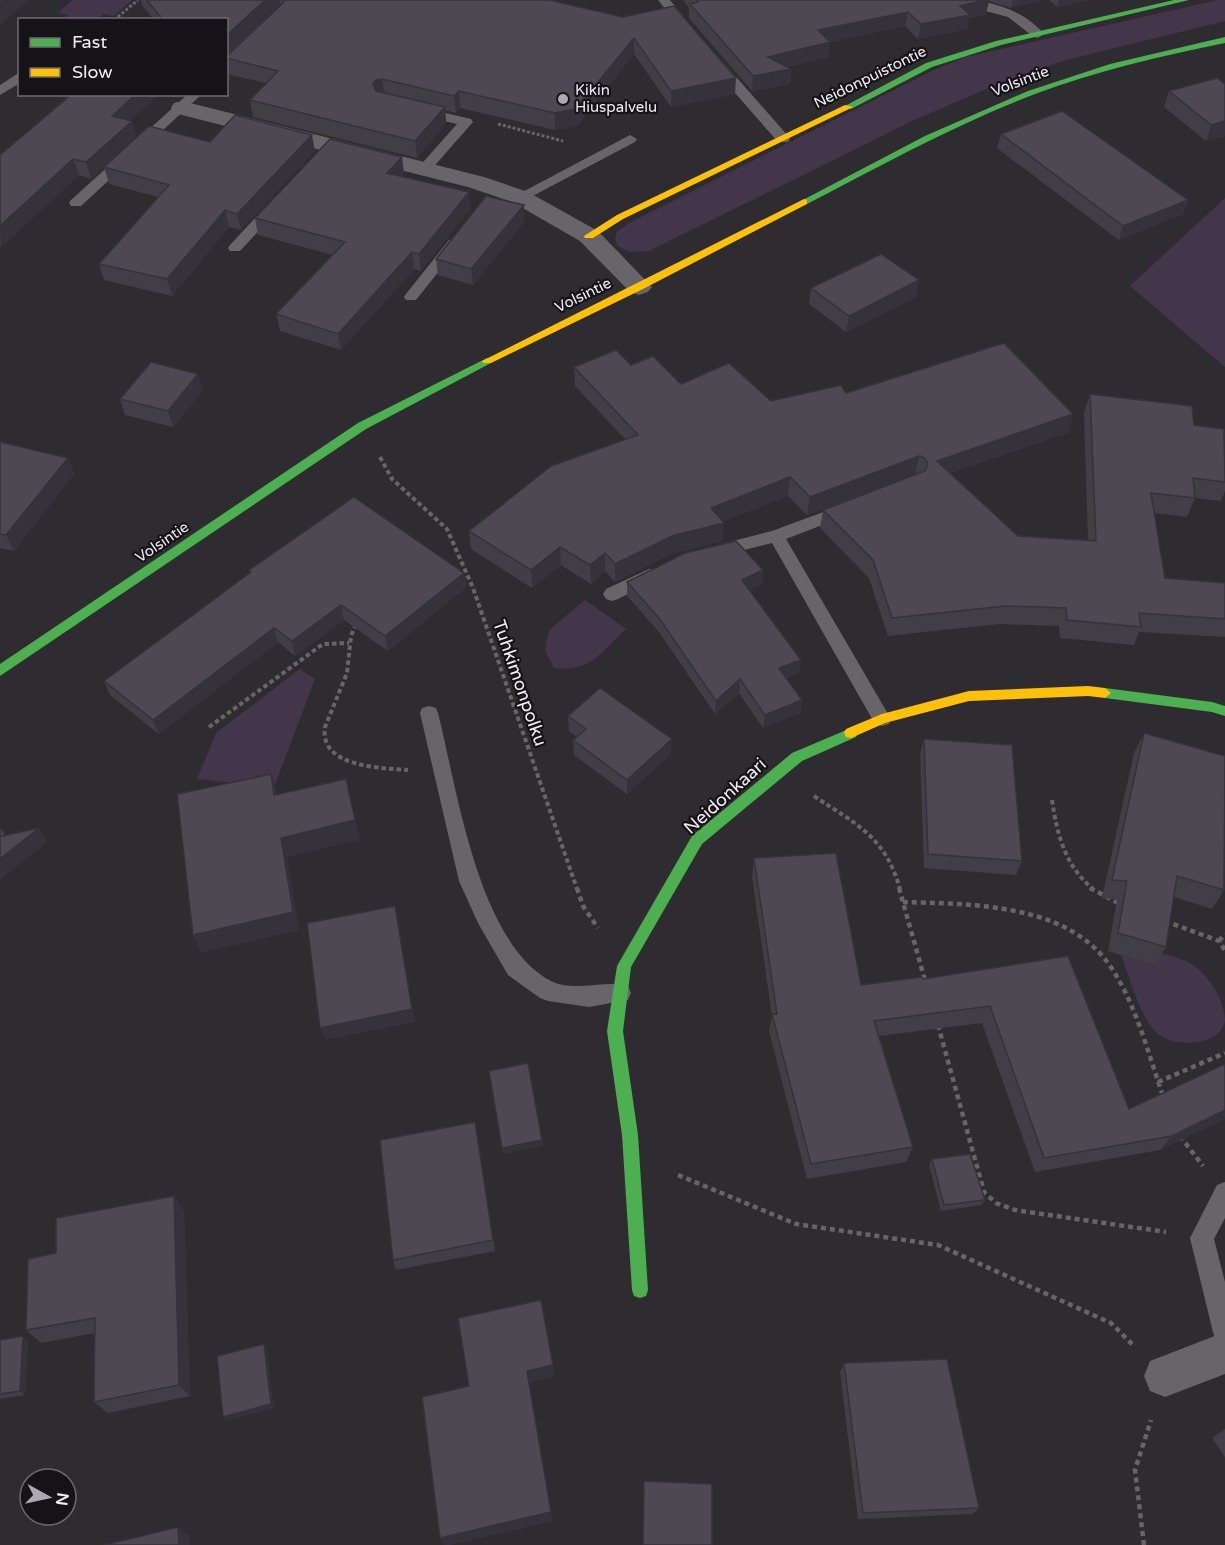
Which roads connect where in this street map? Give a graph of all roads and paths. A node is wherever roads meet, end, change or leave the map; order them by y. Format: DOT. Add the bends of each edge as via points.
graph roads {
  1 [pos="138,0"];
  2 [pos="664,0"];
  3 [pos="968,0"];
  4 [pos="1179,1"];
  5 [pos="116,18"];
  6 [pos="1038,34"];
  7 [pos="694,36"];
  8 [pos="1225,40"];
  9 [pos="710,55"];
  10 [pos="18,78"];
  11 [pos="0,91"];
  12 [pos="189,101"];
  13 [pos="405,107"];
  14 [pos="466,122"];
  15 [pos="630,138"];
  16 [pos="783,139"];
  17 [pos="565,142"];
  18 [pos="424,169"];
  19 [pos="520,197"];
  20 [pos="281,198"];
  21 [pos="76,203"];
  22 [pos="466,227"];
  23 [pos="590,236"];
  24 [pos="235,248"];
  25 [pos="639,287"];
  26 [pos="411,297"];
  27 [pos="362,426"];
  28 [pos="861,504"];
  29 [pos="776,536"];
  30 [pos="699,554"];
  31 [pos="668,565"];
  32 [pos="612,594"];
  33 [pos="363,619"];
  34 [pos="349,643"];
  35 [pos="0,671"];
  36 [pos="1225,711"];
  37 [pos="429,713"];
  38 [pos="882,719"];
  39 [pos="209,727"];
  40 [pos="443,771"];
  41 [pos="778,772"];
  42 [pos="1052,800"];
  43 [pos="903,902"];
  44 [pos="1124,906"];
  45 [pos="1155,918"];
  46 [pos="1225,934"];
  47 [pos="1219,941"];
  48 [pos="1225,950"];
  49 [pos="624,966"];
  50 [pos="928,991"];
  51 [pos="620,993"];
  52 [pos="934,1013"];
  53 [pos="1225,1053"];
  54 [pos="1158,1082"];
  55 [pos="1166,1102"];
  56 [pos="1178,1132"];
  57 [pos="630,1135"];
  58 [pos="1224,1193"];
  59 [pos="1202,1238"];
  60 [pos="640,1290"];
  61 [pos="1225,1332"];
  62 [pos="1225,1353"];
  63 [pos="1165,1376"];
  64 [pos="1144,1545"];
  1 -- 5 [label="path"];
  2 -- 7 [label="lane"];
  3 -- 6 [label="lane" via="1012,14"];
  4 -- 6 [label="street, Neidonpuistontie"];
  6 -- 16 [label="street, Neidonpuistontie" via="929,65"];
  8 -- 25 [label="street, Volsintie" via="1089,74 1005,103"];
  9 -- 16 [label="lane"];
  10 -- 11 [label="lane"];
  12 -- 18 [label="street" via="325,151"];
  12 -- 21 [label="lane"];
  13 -- 14 [label="lane"];
  14 -- 17 [label="path" via="471,117"];
  14 -- 18 [label="lane"];
  15 -- 19 [label="lane"];
  16 -- 23 [label="street, Neidonpuistontie" via="620,217"];
  18 -- 19 [label="street" via="492,195"];
  19 -- 23 [label="street"];
  20 -- 24 [label="lane"];
  22 -- 26 [label="lane"];
  23 -- 25 [label="street"];
  25 -- 27 [label="street, Volsintie" via="433,387"];
  27 -- 35 [label="street, Volsintie"];
  27 -- 49 [label="path, Tuhkimonpolku" via="392,478 447,529 473,588 583,906"];
  28 -- 29 [label="lane"];
  29 -- 30 [label="lane"];
  29 -- 38 [label="lane"];
  31 -- 32 [label="lane"];
  33 -- 34 [label="path" via="354,626"];
  34 -- 39 [label="path" via="323,644"];
  34 -- 40 [label="path" via="347,673 324,736 328,747 365,766"];
  36 -- 38 [label="street, Neidonkaari" via="1088,690 969,696"];
  37 -- 40 [label="lane"];
  38 -- 41 [label="street, Neidonkaari" via="796,757"];
  40 -- 51 [label="lane" via="469,881 516,968 548,991 589,997"];
  41 -- 43 [label="path" via="871,834 893,865"];
  41 -- 49 [label="street, Neidonkaari" via="697,840"];
  42 -- 44 [label="path" via="1054,827 1065,860 1081,880"];
  43 -- 50 [label="path"];
  43 -- 54 [label="path" via="981,905 1071,931 1103,958 1123,994"];
  45 -- 47 [label="path"];
  46 -- 47 [label="path"];
  47 -- 48 [label="path"];
  49 -- 51 [label="street, Neidonkaari"];
  51 -- 57 [label="street, Neidonkaari" via="615,1031"];
  52 -- 59 [label="path" via="984,1192 996,1203 1015,1210"];
  53 -- 54 [label="path"];
  54 -- 55 [label="path"];
  56 -- 58 [label="path"];
  57 -- 60 [label="street, Neidonkaari"];
  57 -- 63 [label="path" via="667,1170 796,1224 938,1245 1111,1323"];
  58 -- 59 [label="lane"];
  59 -- 61 [label="lane"];
  62 -- 63 [label="street"];
  63 -- 64 [label="path" via="1135,1470"];
}
